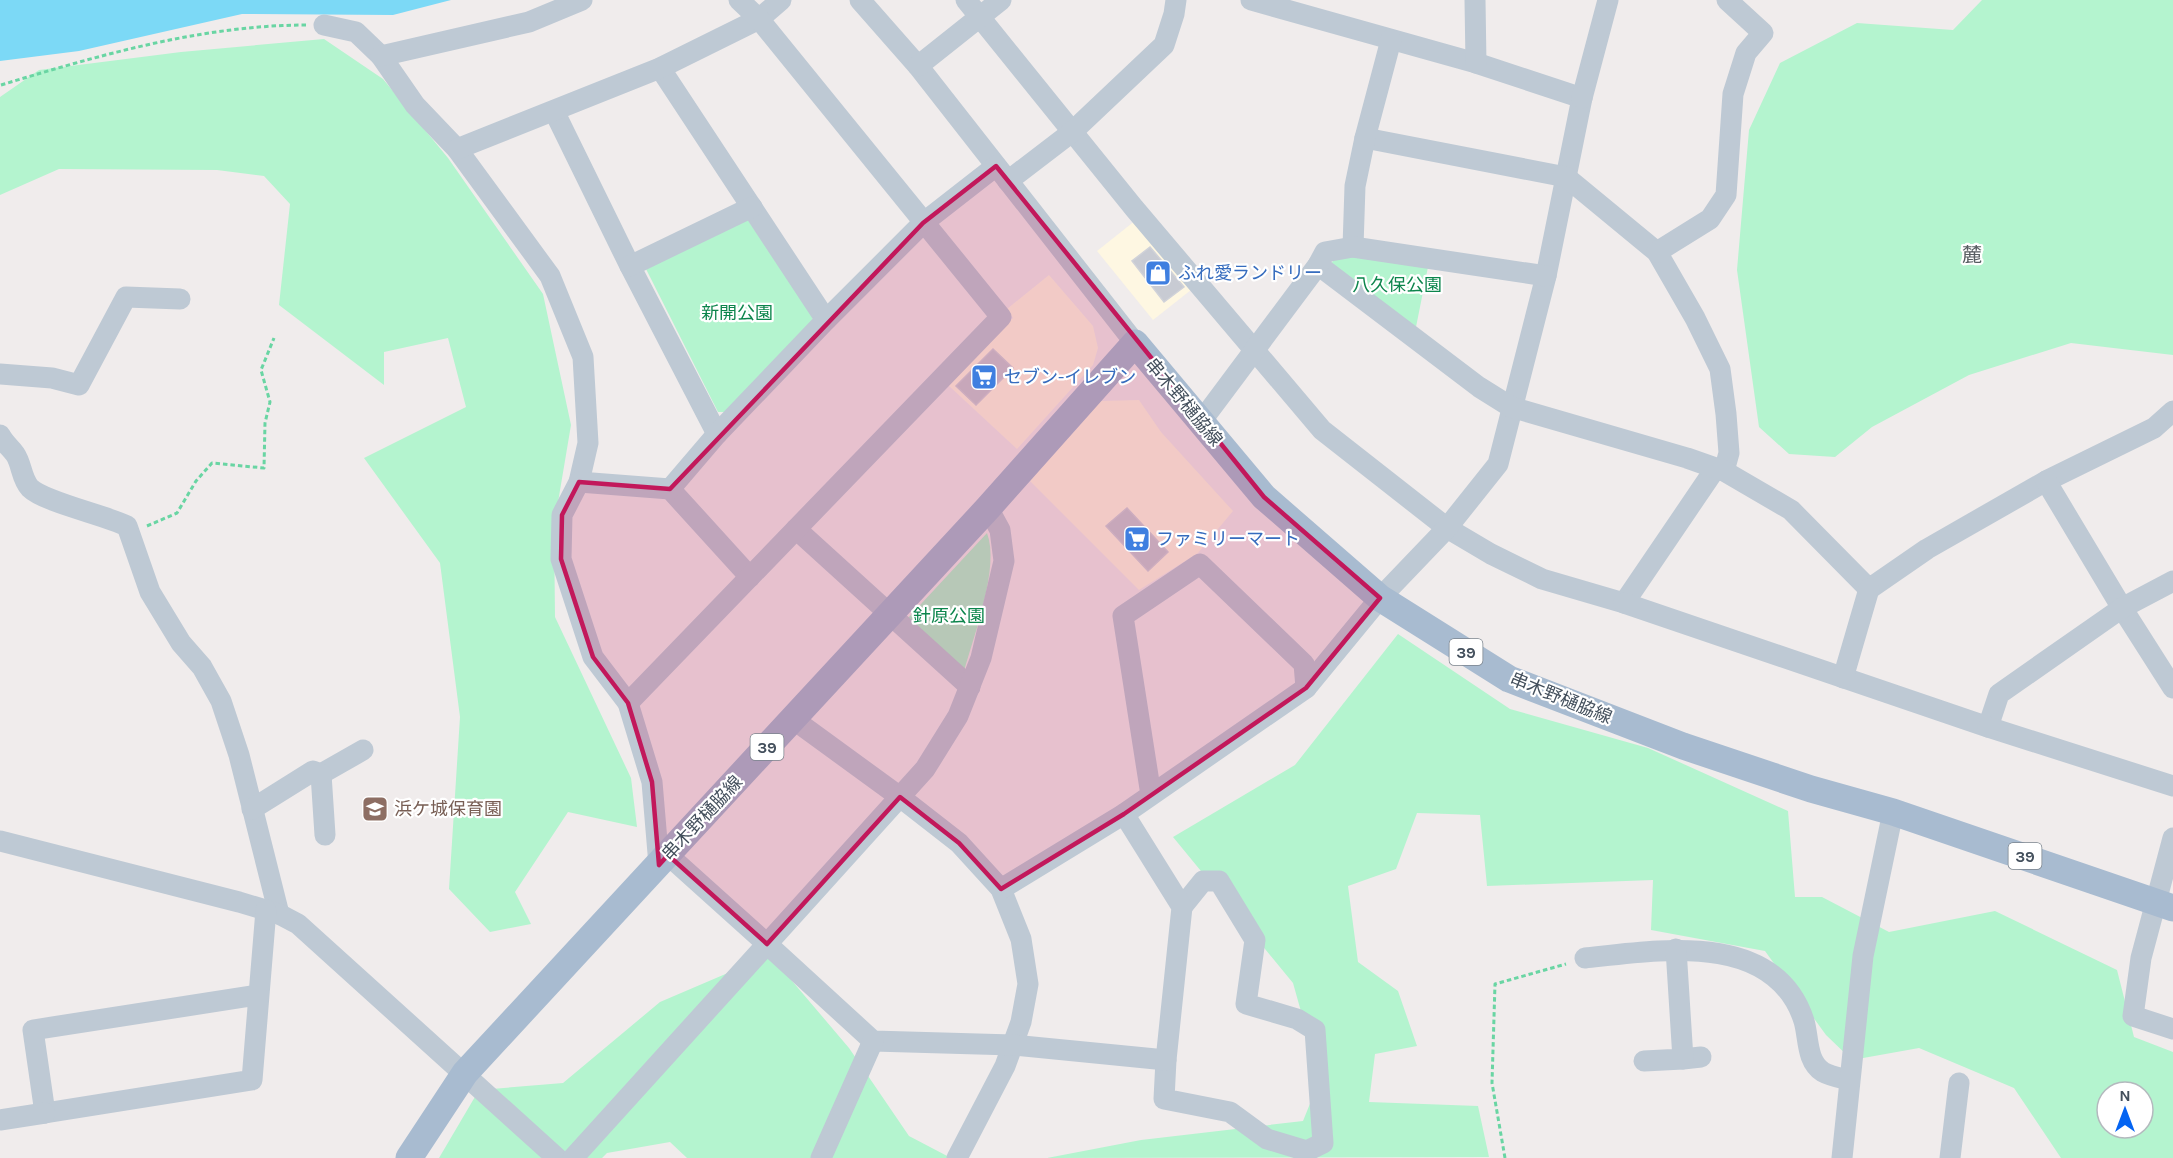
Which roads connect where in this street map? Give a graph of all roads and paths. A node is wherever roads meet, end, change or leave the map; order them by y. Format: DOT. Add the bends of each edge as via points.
graph roads {
  1 [pos="582,0"];
  2 [pos="739,0"];
  3 [pos="781,0"];
  4 [pos="861,0"];
  5 [pos="966,0"];
  6 [pos="1001,0"];
  7 [pos="1176,0"];
  8 [pos="1251,0"];
  9 [pos="1475,0"];
  10 [pos="1608,0"];
  11 [pos="1727,0"];
  12 [pos="1324,10"];
  13 [pos="980,17"];
  14 [pos="759,19"];
  15 [pos="324,25"];
  16 [pos="1390,40"];
  17 [pos="381,56"];
  18 [pos="1476,63"];
  19 [pos="918,66"];
  20 [pos="660,68"];
  21 [pos="1,85"];
  22 [pos="1582,98"];
  23 [pos="554,111"];
  24 [pos="1072,132"];
  25 [pos="1365,138"];
  26 [pos="457,149"];
  27 [pos="1002,174"];
  28 [pos="1566,177"];
  29 [pos="752,207"];
  30 [pos="923,223"];
  31 [pos="1353,247"];
  32 [pos="1657,252"];
  33 [pos="1318,265"];
  34 [pos="630,266"];
  35 [pos="1546,276"];
  36 [pos="180,299"];
  37 [pos="826,320"];
  38 [pos="274,338"];
  39 [pos="1135,343"];
  40 [pos="1256,350"];
  41 [pos="0,374"];
  42 [pos="1511,407"];
  43 [pos="2173,411"];
  44 [pos="1200,423"];
  45 [pos="717,434"];
  46 [pos="0,435"];
  47 [pos="1719,470"];
  48 [pos="2046,481"];
  49 [pos="579,482"];
  50 [pos="670,489"];
  51 [pos="988,508"];
  52 [pos="1447,528"];
  53 [pos="796,529"];
  54 [pos="130,534"];
  55 [pos="750,577"];
  56 [pos="2173,582"];
  57 [pos="1869,590"];
  58 [pos="1380,598"];
  59 [pos="1624,603"];
  60 [pos="2122,608"];
  61 [pos="890,614"];
  62 [pos="1843,678"];
  63 [pos="970,687"];
  64 [pos="1306,688"];
  65 [pos="2173,688"];
  66 [pos="628,703"];
  67 [pos="793,719"];
  68 [pos="1988,727"];
  69 [pos="363,750"];
  70 [pos="321,774"];
  71 [pos="2173,786"];
  72 [pos="1151,795"];
  73 [pos="900,797"];
  74 [pos="252,809"];
  75 [pos="1893,812"];
  76 [pos="1124,814"];
  77 [pos="325,835"];
  78 [pos="2173,838"];
  79 [pos="0,841"];
  80 [pos="663,860"];
  81 [pos="1001,889"];
  82 [pos="2164,905"];
  83 [pos="1182,907"];
  84 [pos="272,912"];
  85 [pos="767,944"];
  86 [pos="1676,950"];
  87 [pos="1585,958"];
  88 [pos="257,995"];
  89 [pos="2173,1029"];
  90 [pos="873,1041"];
  91 [pos="1013,1045"];
  92 [pos="1166,1060"];
  93 [pos="1644,1061"];
  94 [pos="465,1074"];
  95 [pos="1849,1080"];
  96 [pos="1959,1083"];
  97 [pos="45,1113"];
  98 [pos="0,1120"];
  99 [pos="409,1158"];
  100 [pos="557,1158"];
  101 [pos="573,1158"];
  102 [pos="821,1158"];
  103 [pos="957,1158"];
  104 [pos="1505,1158"];
  105 [pos="1842,1158"];
  106 [pos="1950,1158"];
  1 -- 17 [label="street" via="529,22"];
  2 -- 14 [label="street"];
  3 -- 14 [label="street"];
  4 -- 19 [label="street"];
  5 -- 13 [label="street"];
  6 -- 13 [label="street"];
  7 -- 24 [label="street" via="1164,45"];
  8 -- 12 [label="street"];
  9 -- 18 [label="street"];
  10 -- 22 [label="street"];
  11 -- 32 [label="street" via="1763,33 1746,53 1733,94 1726,195 1710,219"];
  12 -- 16 [label="street"];
  13 -- 19 [label="street"];
  13 -- 24 [label="street"];
  14 -- 20 [label="street"];
  14 -- 30 [label="street"];
  15 -- 17 [label="street" via="356,32"];
  15 -- 21 [label="path" via="268,25 191,36 65,65"];
  16 -- 18 [label="street"];
  16 -- 25 [label="street"];
  17 -- 26 [label="street" via="415,105"];
  18 -- 22 [label="street"];
  19 -- 27 [label="street"];
  20 -- 23 [label="street"];
  20 -- 29 [label="street"];
  22 -- 28 [label="street"];
  23 -- 26 [label="street"];
  23 -- 34 [label="street"];
  24 -- 27 [label="street"];
  24 -- 40 [label="street"];
  25 -- 28 [label="street"];
  25 -- 31 [label="street" via="1355,186"];
  26 -- 49 [label="street" via="550,276 583,357 588,443"];
  27 -- 30 [label="street"];
  27 -- 39 [label="street"];
  28 -- 32 [label="street"];
  28 -- 35 [label="street"];
  29 -- 34 [label="street"];
  29 -- 37 [label="street"];
  30 -- 37 [label="street"];
  30 -- 53 [label="street" via="1001,317"];
  31 -- 33 [label="street" via="1324,252"];
  31 -- 35 [label="street"];
  32 -- 47 [label="street" via="1720,369 1729,453"];
  33 -- 40 [label="street"];
  33 -- 42 [label="street"];
  34 -- 45 [label="street"];
  35 -- 42 [label="street"];
  36 -- 41 [label="street" via="126,297 79,385 52,378"];
  37 -- 45 [label="street"];
  38 -- 54 [label="path" via="261,370 270,402 265,423 264,468 212,463 195,481 177,513"];
  39 -- 44 [label="main road, 串木野樋脇線 / 39"];
  39 -- 51 [label="main road, 串木野樋脇線 / 39"];
  40 -- 44 [label="street"];
  40 -- 52 [label="street" via="1322,430"];
  42 -- 47 [label="street"];
  42 -- 52 [label="street" via="1498,464"];
  43 -- 48 [label="street" via="2154,428"];
  44 -- 58 [label="main road, 串木野樋脇線 / 39" via="1264,497"];
  45 -- 50 [label="street"];
  46 -- 54 [label="street" via="16,455 30,487 41,496 110,518 127,526"];
  47 -- 57 [label="street" via="1791,510"];
  47 -- 59 [label="street"];
  48 -- 57 [label="street" via="1927,549"];
  48 -- 60 [label="street"];
  49 -- 50 [label="street"];
  49 -- 66 [label="street" via="562,515 561,559 593,657"];
  50 -- 55 [label="street"];
  51 -- 61 [label="main road, 串木野樋脇線 / 39"];
  51 -- 63 [label="street" via="1000,530 1004,561 981,658"];
  52 -- 58 [label="street"];
  52 -- 59 [label="street" via="1542,579"];
  53 -- 55 [label="street"];
  53 -- 61 [label="street"];
  54 -- 74 [label="street" via="150,592 221,701"];
  55 -- 66 [label="street"];
  56 -- 60 [label="street"];
  57 -- 62 [label="street"];
  58 -- 64 [label="street"];
  58 -- 75 [label="main road, 串木野樋脇線 / 39" via="1509,679 1683,746"];
  59 -- 62 [label="street"];
  60 -- 65 [label="street"];
  60 -- 68 [label="street" via="1999,694"];
  61 -- 63 [label="street"];
  61 -- 67 [label="main road, 串木野樋脇線 / 39"];
  62 -- 68 [label="street"];
  63 -- 73 [label="street" via="940,747"];
  64 -- 72 [label="street"];
  64 -- 72 [label="street" via="1304,664 1200,564 1123,616"];
  66 -- 80 [label="street" via="652,782"];
  67 -- 73 [label="street"];
  67 -- 80 [label="main road, 串木野樋脇線 / 39"];
  68 -- 71 [label="street"];
  69 -- 70 [label="street"];
  70 -- 74 [label="street" via="313,771"];
  70 -- 77 [label="street"];
  72 -- 76 [label="street"];
  73 -- 81 [label="street" via="959,843"];
  73 -- 85 [label="street"];
  74 -- 84 [label="street"];
  75 -- 82 [label="main road, 串木野樋脇線 / 39"];
  75 -- 95 [label="street" via="1863,956"];
  76 -- 81 [label="street"];
  76 -- 83 [label="street"];
  78 -- 82 [label="street"];
  79 -- 84 [label="street"];
  80 -- 85 [label="street"];
  80 -- 94 [label="main road, 串木野樋脇線 / 39"];
  81 -- 91 [label="street" via="1021,939 1028,984"];
  82 -- 89 [label="street" via="2141,958 2133,1016"];
  83 -- 92 [label="street"];
  83 -- 92 [label="street" via="1203,881 1219,880 1255,940 1246,1004 1297,1019 1315,1030 1323,1143 1307,1151 1267,1140 1230,1112 1164,1099"];
  84 -- 88 [label="street"];
  84 -- 94 [label="street" via="298,924"];
  85 -- 90 [label="street"];
  85 -- 101 [label="street"];
  86 -- 87 [label="street"];
  86 -- 93 [label="street" via="1692,1058"];
  86 -- 95 [label="street" via="1748,961 1773,975 1792,995 1804,1022 1809,1053 1822,1071"];
  87 -- 104 [label="path" via="1495,984 1492,1083"];
  88 -- 97 [label="street" via="252,1080"];
  88 -- 97 [label="street" via="33,1030"];
  90 -- 91 [label="street"];
  90 -- 102 [label="street"];
  91 -- 92 [label="street"];
  91 -- 103 [label="street"];
  94 -- 99 [label="main road, 串木野樋脇線 / 39"];
  94 -- 100 [label="street"];
  95 -- 105 [label="street"];
  96 -- 106 [label="street"];
  97 -- 98 [label="street"];
}
